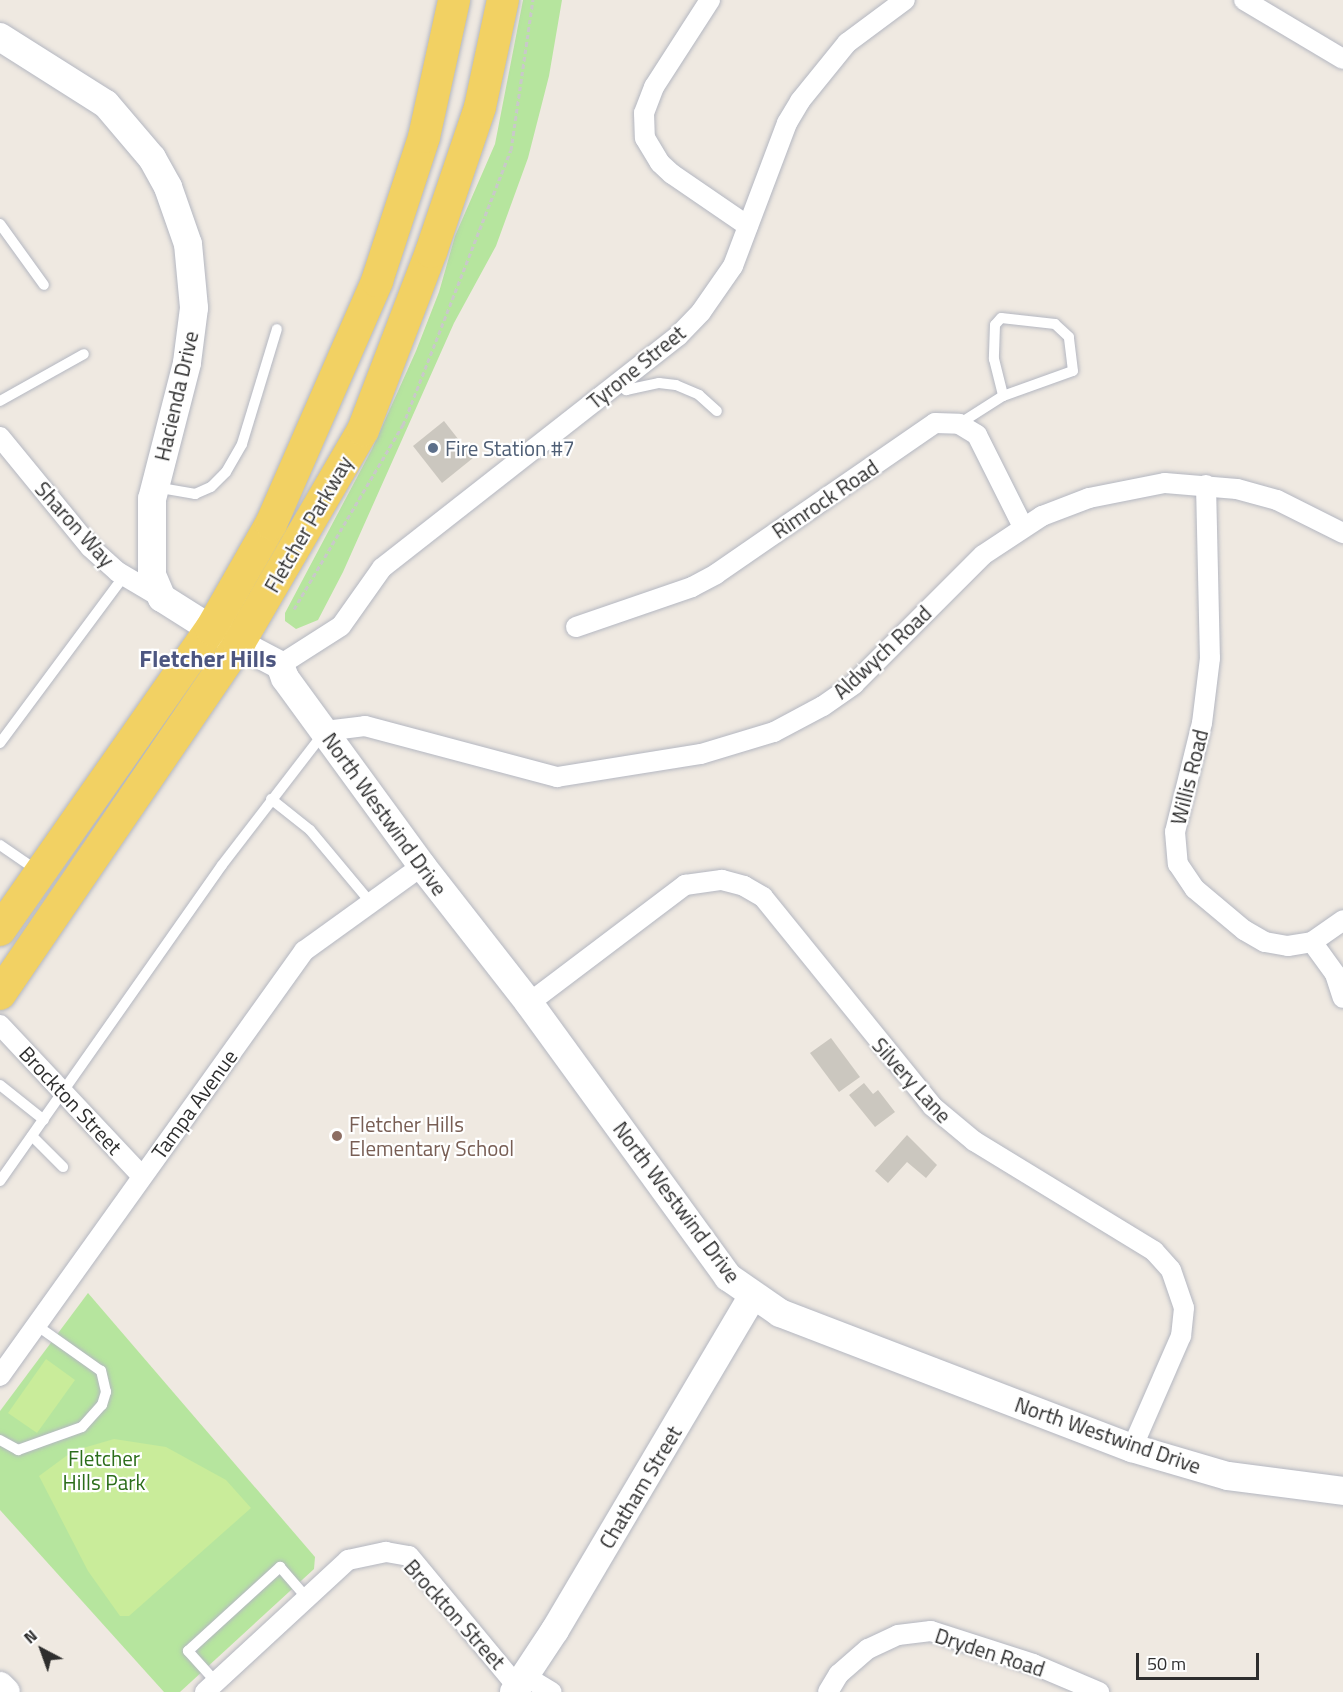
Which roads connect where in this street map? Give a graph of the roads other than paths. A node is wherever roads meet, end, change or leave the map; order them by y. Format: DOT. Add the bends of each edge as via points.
graph roads {
  1 [pos="454,0"];
  2 [pos="503,0"];
  3 [pos="711,0"];
  4 [pos="905,0"];
  5 [pos="1244,0"];
  6 [pos="0,37"];
  7 [pos="1343,59"];
  8 [pos="0,224"];
  9 [pos="748,226"];
  10 [pos="44,285"];
  11 [pos="277,329"];
  12 [pos="84,354"];
  13 [pos="618,383"];
  14 [pos="1003,396"];
  15 [pos="0,401"];
  16 [pos="717,411"];
  17 [pos="959,424"];
  18 [pos="0,438"];
  19 [pos="1206,485"];
  20 [pos="155,487"];
  21 [pos="1023,527"];
  22 [pos="1343,533"];
  23 [pos="124,576"];
  24 [pos="162,598"];
  25 [pos="576,627"];
  26 [pos="211,629"];
  27 [pos="239,644"];
  28 [pos="280,665"];
  29 [pos="325,731"];
  30 [pos="0,743"];
  31 [pos="271,799"];
  32 [pos="0,845"];
  33 [pos="422,866"];
  34 [pos="41,873"];
  35 [pos="371,903"];
  36 [pos="1343,920"];
  37 [pos="0,930"];
  38 [pos="1312,942"];
  39 [pos="0,994"];
  40 [pos="1343,998"];
  41 [pos="529,1003"];
  42 [pos="0,1025"];
  43 [pos="0,1085"];
  44 [pos="64,1092"];
  45 [pos="44,1120"];
  46 [pos="32,1136"];
  47 [pos="63,1167"];
  48 [pos="142,1176"];
  49 [pos="0,1181"];
  50 [pos="752,1297"];
  51 [pos="36,1325"];
  52 [pos="0,1376"];
  53 [pos="0,1440"];
  54 [pos="1132,1448"];
  55 [pos="1343,1491"];
  56 [pos="306,1597"];
  57 [pos="519,1685"];
  58 [pos="0,1686"];
  59 [pos="210,1687"];
  60 [pos="6,1692"];
  61 [pos="552,1692"];
  62 [pos="828,1692"];
  63 [pos="1099,1692"];
  1 -- 26 [label="main road, Fletcher Parkway" via="424,137 377,281 270,524"];
  2 -- 27 [label="main road, Fletcher Parkway" via="480,107 431,252 363,430"];
  3 -- 9 [label="street" via="654,87 644,113 645,138 672,174"];
  4 -- 9 [label="street, Tyrone Street" via="847,43 800,100 787,123"];
  5 -- 7 [label="street"];
  6 -- 20 [label="street, Hacienda Drive" via="106,104 152,158 175,206 194,272 194,308 187,363"];
  8 -- 10 [label="lane"];
  9 -- 13 [label="street, Tyrone Street" via="734,266 701,312"];
  11 -- 20 [label="lane" via="242,444 226,472 211,487 195,494"];
  12 -- 15 [label="lane"];
  13 -- 16 [label="lane" via="626,390 659,383 676,386 699,395"];
  13 -- 28 [label="street, Tyrone Street" via="382,568 341,626"];
  14 -- 14 [label="lane" via="994,359 995,326 1001,318 1055,324 1069,338 1072,371"];
  14 -- 17 [label="lane"];
  17 -- 21 [label="street" via="977,435"];
  17 -- 25 [label="street, Rimrock Road" via="935,423 692,587"];
  18 -- 23 [label="street, Sharon Way" via="90,547"];
  19 -- 21 [label="street, Aldwych Road" via="1165,483 1113,491 1065,506"];
  19 -- 22 [label="street, Aldwych Road" via="1277,500"];
  19 -- 38 [label="street, Willis Road" via="1210,658 1202,723 1175,832 1175,853 1188,882 1254,937 1277,945"];
  20 -- 24 [label="street, Hacienda Drive" via="152,575"];
  21 -- 29 [label="street, Aldwych Road" via="966,570 839,695 774,732 701,754 557,777 365,726"];
  23 -- 24 [label="street, Sharon Way"];
  23 -- 30 [label="lane"];
  24 -- 26 [label="street"];
  26 -- 27 [label="street"];
  26 -- 34 [label="main road, Fletcher Parkway"];
  27 -- 28 [label="street"];
  27 -- 39 [label="main road, Fletcher Parkway"];
  28 -- 29 [label="street, North Westwind Drive" via="285,678"];
  29 -- 31 [label="lane"];
  29 -- 33 [label="street, North Westwind Drive"];
  31 -- 35 [label="lane" via="310,830"];
  31 -- 44 [label="lane"];
  32 -- 34 [label="lane"];
  33 -- 35 [label="street, Tampa Avenue"];
  33 -- 41 [label="street, North Westwind Drive"];
  34 -- 37 [label="main road, Fletcher Parkway"];
  35 -- 48 [label="street, Tampa Avenue" via="304,951"];
  36 -- 38 [label="street"];
  38 -- 40 [label="street" via="1335,974"];
  41 -- 50 [label="street, North Westwind Drive" via="728,1277"];
  41 -- 54 [label="street, Silvery Lane" via="685,885 722,880 763,897 932,1106 974,1141 1154,1251 1171,1270 1184,1308 1181,1336"];
  42 -- 44 [label="street, Brockton Street"];
  43 -- 45 [label="lane"];
  44 -- 45 [label="lane"];
  44 -- 48 [label="street, Brockton Street"];
  45 -- 46 [label="lane"];
  46 -- 47 [label="lane"];
  46 -- 49 [label="lane"];
  48 -- 51 [label="street, Tampa Avenue"];
  50 -- 54 [label="street, North Westwind Drive" via="780,1313"];
  50 -- 57 [label="street, Chatham Street"];
  51 -- 52 [label="street, Tampa Avenue"];
  51 -- 53 [label="lane" via="101,1371 106,1392 102,1405 82,1427 18,1450"];
  54 -- 55 [label="street, North Westwind Drive" via="1228,1476"];
  56 -- 57 [label="street, Brockton Street" via="348,1560 386,1552 409,1557"];
  56 -- 59 [label="street, Brockton Street"];
  56 -- 59 [label="lane" via="280,1567 188,1651"];
  57 -- 61 [label="street, Brockton Street"];
  58 -- 60 [label="street"];
  62 -- 63 [label="street, Dryden Road" via="839,1674 868,1649 898,1635 931,1631 1033,1664"];
}
